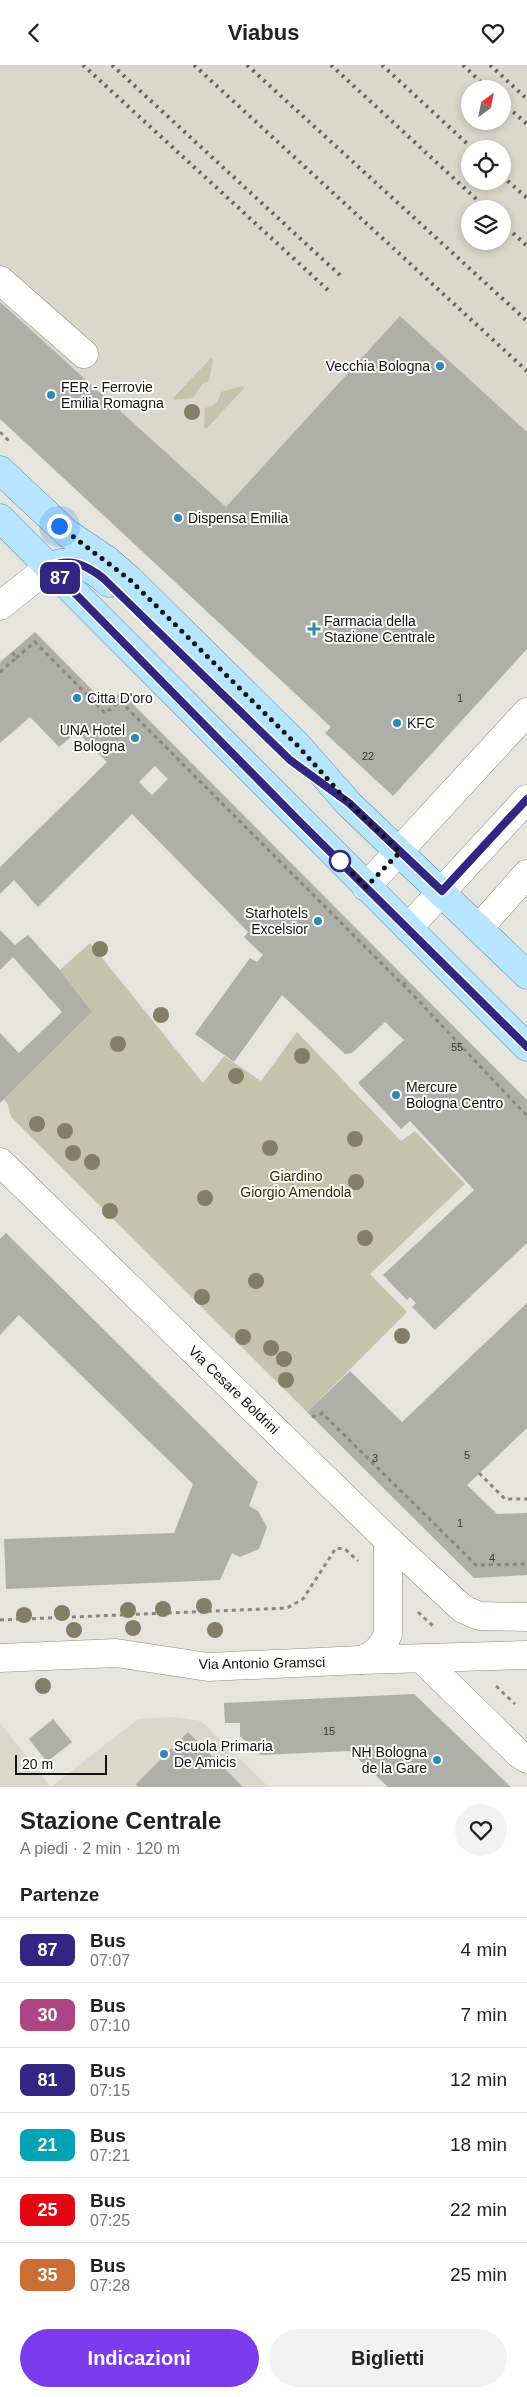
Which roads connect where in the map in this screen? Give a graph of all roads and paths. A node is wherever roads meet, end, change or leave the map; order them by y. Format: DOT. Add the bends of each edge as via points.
graph roads {
  1 [pos="0,280"];
  2 [pos="84,354"];
  3 [pos="0,470"];
  4 [pos="0,518"];
  5 [pos="49,567"];
  6 [pos="0,606"];
  7 [pos="12,652"];
  8 [pos="16,658"];
  9 [pos="0,671"];
  10 [pos="527,712"];
  11 [pos="527,799"];
  12 [pos="349,803"];
  13 [pos="400,852"];
  14 [pos="527,875"];
  15 [pos="366,887"];
  16 [pos="442,891"];
  17 [pos="408,928"];
  18 [pos="479,928"];
  19 [pos="527,975"];
  20 [pos="409,979"];
  21 [pos="403,985"];
  22 [pos="527,1047"];
  23 [pos="527,1116"];
  24 [pos="0,1161"];
  25 [pos="312,1417"];
  26 [pos="479,1473"];
  27 [pos="527,1499"];
  28 [pos="388,1540"];
  29 [pos="340,1547"];
  30 [pos="527,1564"];
  31 [pos="413,1608"];
  32 [pos="527,1617"];
  33 [pos="0,1620"];
  34 [pos="439,1631"];
  35 [pos="527,1655"];
  36 [pos="0,1658"];
  37 [pos="422,1659"];
  38 [pos="361,1660"];
  39 [pos="491,1681"];
  40 [pos="518,1708"];
  41 [pos="527,1759"];
  1 -- 2 [label="street"];
  3 -- 12 [label="main road" via="67,533 129,579 298,746"];
  4 -- 5 [label="main road"];
  5 -- 6 [label="street"];
  5 -- 12 [label="main road" via="75,562 103,578 290,760"];
  5 -- 15 [label="main road"];
  7 -- 8 [label="path"];
  8 -- 9 [label="path"];
  8 -- 21 [label="path" via="35,642 105,713 120,701"];
  10 -- 13 [label="street"];
  11 -- 16 [label="street"];
  12 -- 13 [label="main road"];
  13 -- 15 [label="street"];
  13 -- 16 [label="main road"];
  14 -- 18 [label="street"];
  15 -- 17 [label="main road"];
  16 -- 17 [label="street"];
  16 -- 18 [label="main road"];
  17 -- 22 [label="main road"];
  18 -- 19 [label="main road"];
  20 -- 21 [label="path"];
  21 -- 23 [label="path"];
  24 -- 28 [label="street, Via Cesare Boldrini"];
  25 -- 30 [label="path" via="322,1413 476,1565"];
  26 -- 27 [label="path" via="505,1499"];
  28 -- 32 [label="street, Via Cesare Boldrini" via="472,1614"];
  28 -- 38 [label="street" via="388,1634 375,1653"];
  29 -- 33 [label="path" via="331,1552 303,1599 286,1608"];
  31 -- 34 [label="path"];
  35 -- 37 [label="street, Via Antonio Gramsci"];
  36 -- 38 [label="street, Via Antonio Gramsci" via="116,1653 208,1667"];
  37 -- 38 [label="street, Via Antonio Gramsci"];
  37 -- 41 [label="street"];
  39 -- 40 [label="path"];
}
